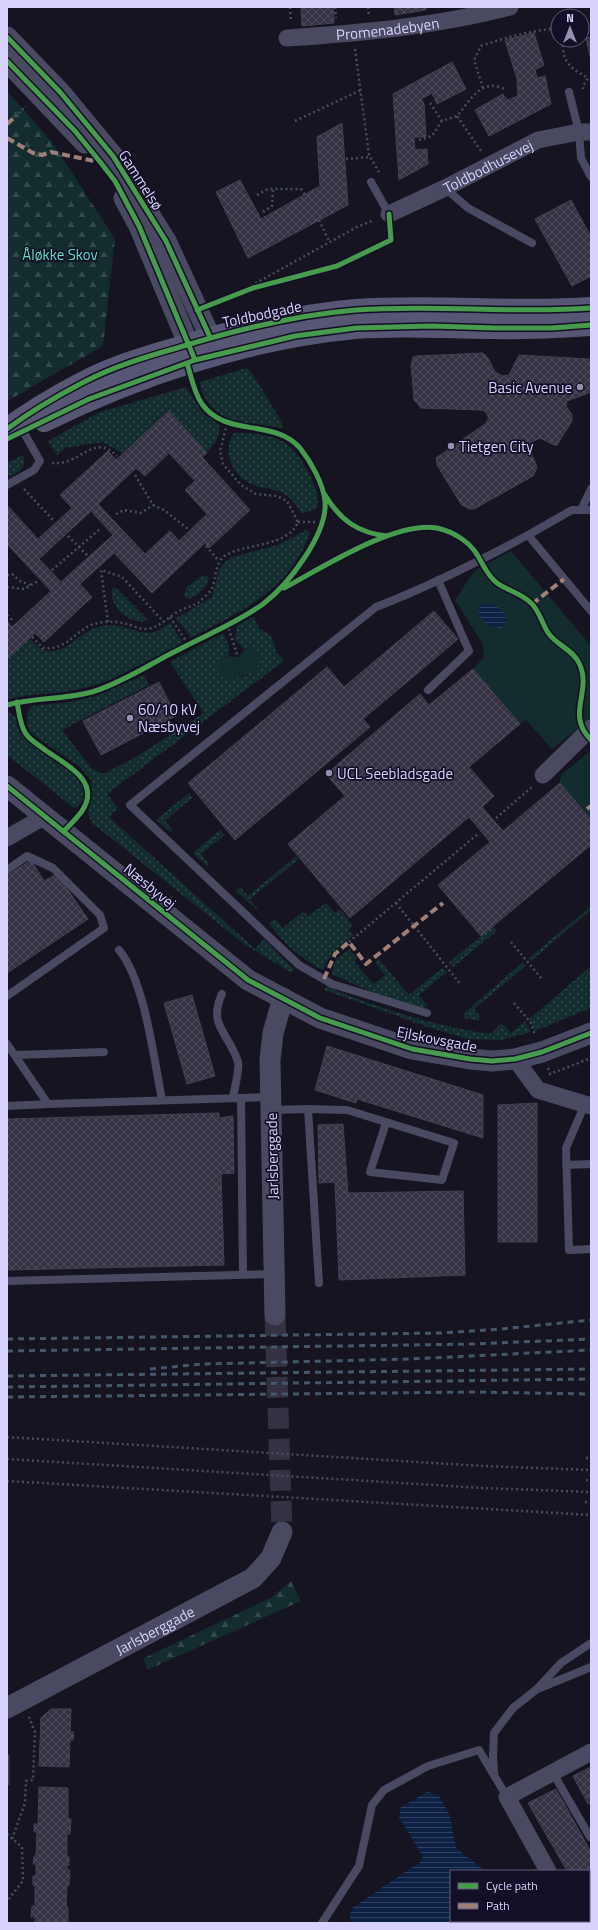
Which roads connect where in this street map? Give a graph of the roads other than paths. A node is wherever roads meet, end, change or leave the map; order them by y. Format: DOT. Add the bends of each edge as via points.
graph roads {
  1 [pos="510,7"];
  2 [pos="7,37"];
  3 [pos="287,38"];
  4 [pos="7,61"];
  5 [pos="569,92"];
  6 [pos="585,132"];
  7 [pos="591,177"];
  8 [pos="371,182"];
  9 [pos="445,188"];
  10 [pos="389,214"];
  11 [pos="532,242"];
  12 [pos="591,308"];
  13 [pos="591,324"];
  14 [pos="214,346"];
  15 [pos="192,352"];
  16 [pos="12,433"];
  17 [pos="7,485"];
  18 [pos="591,489"];
  19 [pos="581,510"];
  20 [pos="591,510"];
  21 [pos="528,535"];
  22 [pos="438,580"];
  23 [pos="591,611"];
  24 [pos="428,690"];
  25 [pos="591,728"];
  26 [pos="543,775"];
  27 [pos="7,786"];
  28 [pos="44,816"];
  29 [pos="8,836"];
  30 [pos="7,870"];
  31 [pos="120,950"];
  32 [pos="222,994"];
  33 [pos="7,996"];
  34 [pos="282,998"];
  35 [pos="427,1013"];
  36 [pos="591,1033"];
  37 [pos="7,1044"];
  38 [pos="104,1052"];
  39 [pos="15,1055"];
  40 [pos="515,1059"];
  41 [pos="237,1098"];
  42 [pos="162,1100"];
  43 [pos="48,1104"];
  44 [pos="270,1104"];
  45 [pos="588,1105"];
  46 [pos="7,1106"];
  47 [pos="308,1109"];
  48 [pos="386,1123"];
  49 [pos="591,1164"];
  50 [pos="566,1165"];
  51 [pos="591,1249"];
  52 [pos="275,1274"];
  53 [pos="243,1275"];
  54 [pos="7,1282"];
  55 [pos="319,1284"];
  56 [pos="275,1314"];
  57 [pos="282,1532"];
  58 [pos="591,1643"];
  59 [pos="591,1667"];
  60 [pos="538,1688"];
  61 [pos="7,1708"];
  62 [pos="591,1752"];
  63 [pos="553,1773"];
  64 [pos="494,1775"];
  65 [pos="507,1797"];
  66 [pos="590,1837"];
  67 [pos="547,1870"];
  68 [pos="322,1923"];
  1 -- 3 [label="street, Promenadebyen" via="480,15"];
  2 -- 14 [label="street, Gammelsø" via="60,92 113,156 166,241"];
  4 -- 15 [label="street, Gammelsø" via="75,131 115,181 139,226"];
  5 -- 6 [label="lane"];
  6 -- 7 [label="lane" via="581,158"];
  6 -- 9 [label="street, Toldbodhusevej" via="538,140"];
  8 -- 10 [label="lane"];
  9 -- 10 [label="street, Toldbodhusevej"];
  9 -- 11 [label="lane" via="468,208"];
  12 -- 14 [label="main road, Toldbodgade" via="548,311 356,310 293,318"];
  13 -- 14 [label="main road, Toldbodgade" via="552,328 356,328"];
  14 -- 15 [label="main road, Toldbodgade"];
  15 -- 16 [label="main road, Toldbodgade" via="127,363 82,382"];
  16 -- 17 [label="lane" via="40,462 34,470"];
  18 -- 19 [label="lane"];
  19 -- 20 [label="lane"];
  19 -- 21 [label="lane" via="572,510"];
  21 -- 22 [label="lane"];
  21 -- 23 [label="lane"];
  22 -- 24 [label="lane" via="469,651"];
  22 -- 35 [label="lane" via="412,594 376,608 130,805 299,965 332,984"];
  25 -- 26 [label="street"];
  27 -- 28 [label="street, Næsbyvej"];
  28 -- 29 [label="street"];
  28 -- 34 [label="street, Næsbyvej" via="248,980"];
  30 -- 33 [label="lane" via="28,856 53,868 100,915 104,928"];
  31 -- 42 [label="lane" via="128,960 142,1002"];
  32 -- 41 [label="lane" via="217,1004 219,1027 238,1063"];
  34 -- 40 [label="street, Ejlskovsgade" via="320,1018 412,1049 477,1060"];
  34 -- 44 [label="street, Jarlsberggade" via="270,1060"];
  36 -- 40 [label="street, Ejlskovsgade" via="542,1052"];
  37 -- 39 [label="lane"];
  38 -- 39 [label="lane"];
  39 -- 43 [label="lane"];
  40 -- 45 [label="street" via="538,1090"];
  41 -- 42 [label="lane"];
  41 -- 44 [label="lane"];
  41 -- 53 [label="lane"];
  42 -- 43 [label="lane"];
  43 -- 46 [label="lane"];
  44 -- 47 [label="lane"];
  44 -- 52 [label="street, Jarlsberggade"];
  45 -- 50 [label="lane" via="566,1148"];
  47 -- 48 [label="lane" via="347,1110"];
  47 -- 55 [label="lane"];
  48 -- 48 [label="lane" via="454,1144 442,1180 370,1172"];
  49 -- 50 [label="lane"];
  50 -- 51 [label="lane" via="569,1250"];
  52 -- 53 [label="lane"];
  52 -- 56 [label="street, Jarlsberggade"];
  53 -- 54 [label="lane"];
  57 -- 61 [label="street, Jarlsberggade" via="271,1558 253,1578"];
  58 -- 60 [label="lane" via="561,1663"];
  59 -- 60 [label="lane"];
  60 -- 64 [label="lane" via="513,1708 494,1732"];
  62 -- 63 [label="street"];
  63 -- 65 [label="street"];
  63 -- 66 [label="lane"];
  64 -- 65 [label="lane"];
  64 -- 68 [label="lane" via="479,1750 428,1766 384,1790 372,1805 359,1866"];
  65 -- 67 [label="street"];
}
